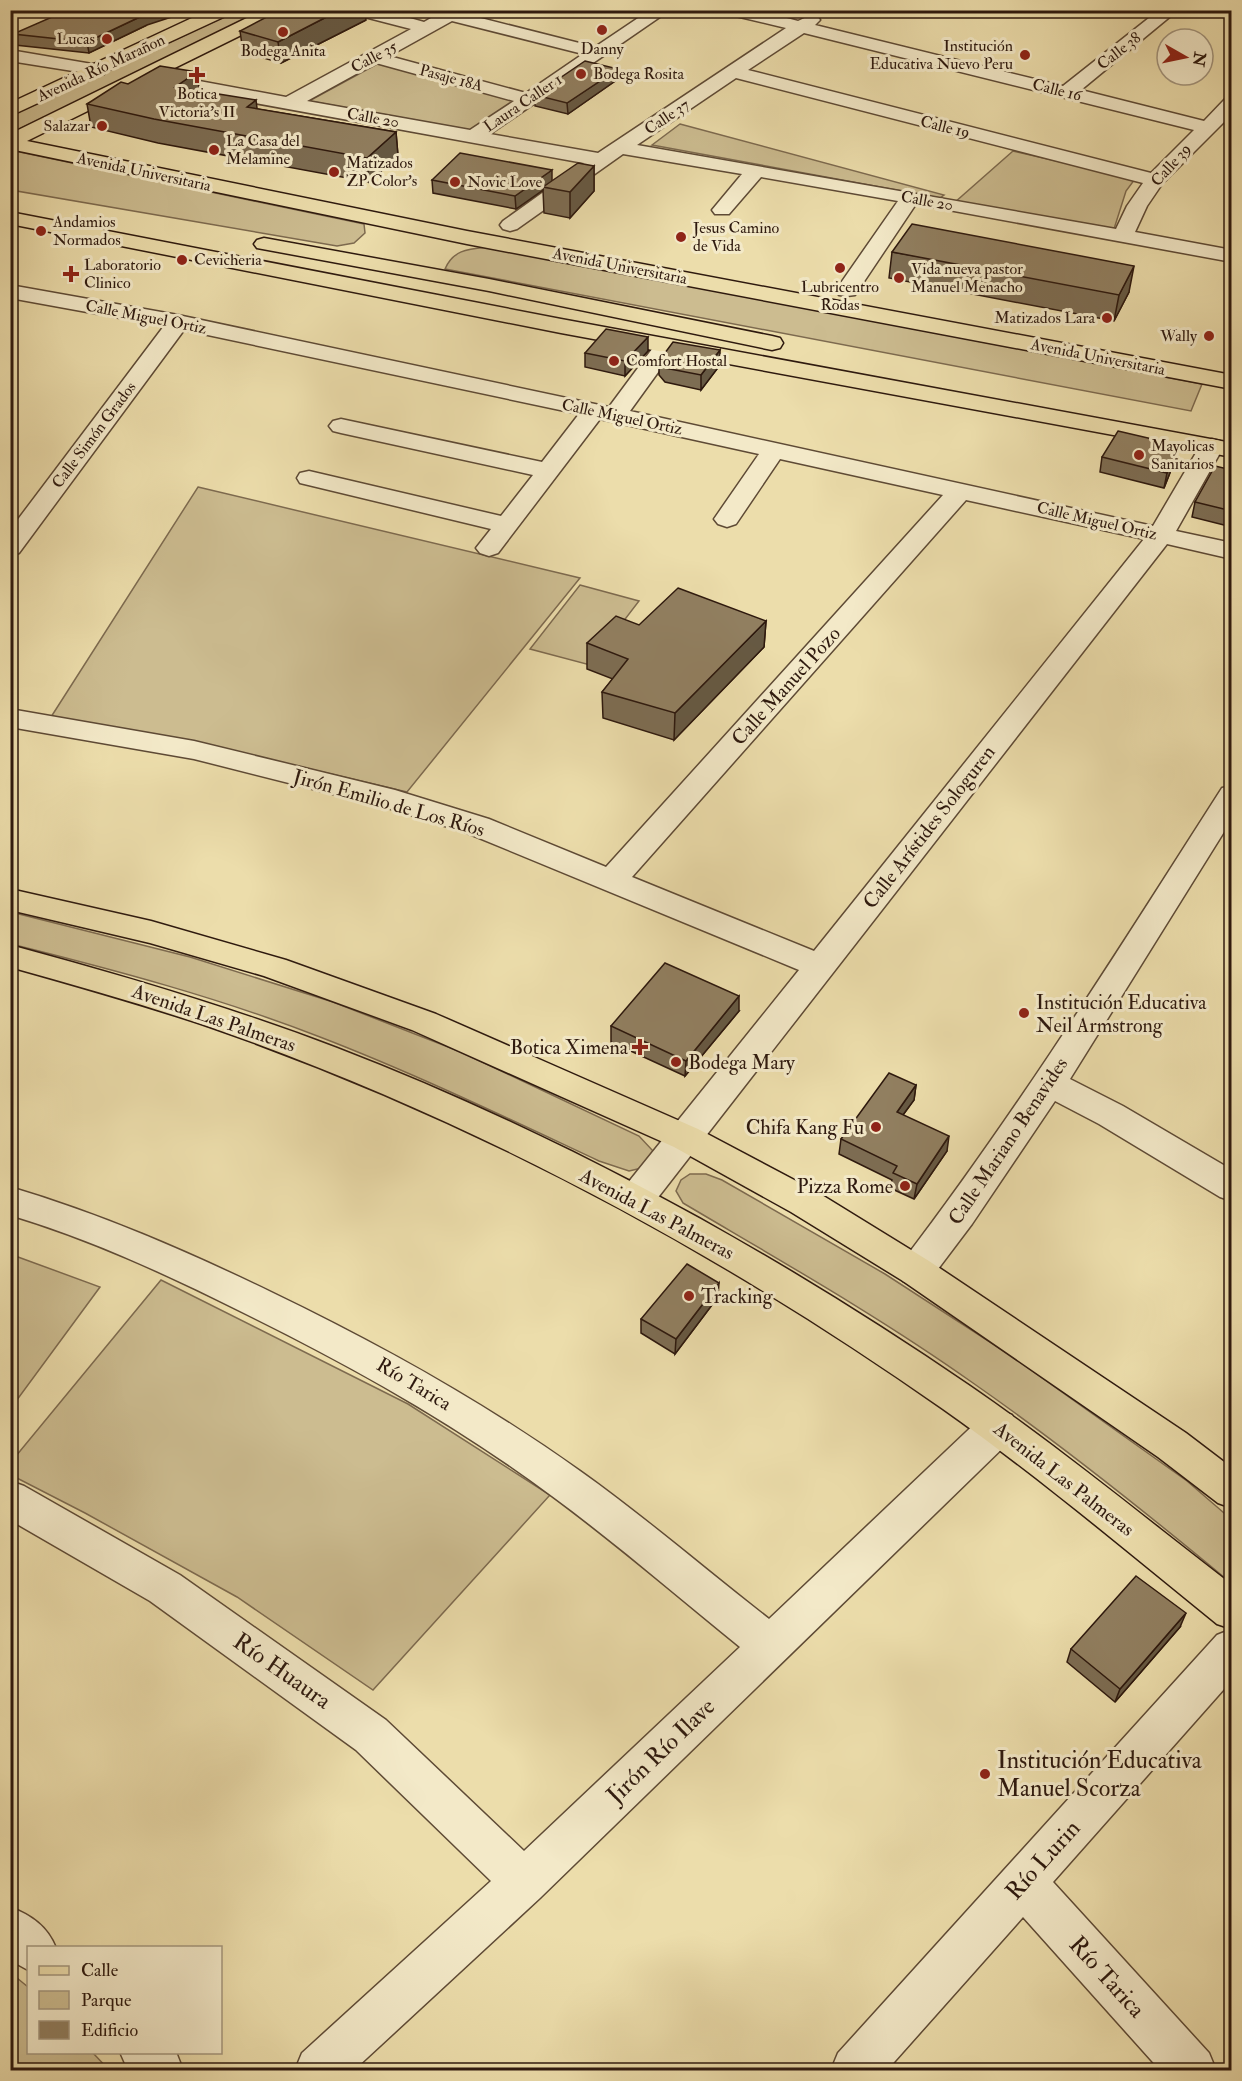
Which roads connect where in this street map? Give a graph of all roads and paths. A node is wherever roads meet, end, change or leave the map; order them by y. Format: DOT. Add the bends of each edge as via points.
graph roads {
  1 [pos="224,10"];
  2 [pos="278,10"];
  3 [pos="359,10"];
  4 [pos="662,10"];
  5 [pos="733,10"];
  6 [pos="825,10"];
  7 [pos="1170,10"];
  8 [pos="454,13"];
  9 [pos="801,27"];
  10 [pos="426,28"];
  11 [pos="599,53"];
  12 [pos="10,55"];
  13 [pos="374,57"];
  14 [pos="99,70"];
  15 [pos="734,72"];
  16 [pos="144,77"];
  17 [pos="1067,92"];
  18 [pos="528,99"];
  19 [pos="289,103"];
  20 [pos="1232,103"];
  21 [pos="10,110"];
  22 [pos="1206,126"];
  23 [pos="474,136"];
  24 [pos="15,137"];
  25 [pos="622,148"];
  26 [pos="602,160"];
  27 [pos="185,165"];
  28 [pos="756,170"];
  29 [pos="166,177"];
  30 [pos="1155,180"];
  31 [pos="910,198"];
  32 [pos="10,200"];
  33 [pos="722,210"];
  34 [pos="455,215"];
  35 [pos="10,218"];
  36 [pos="136,221"];
  37 [pos="488,221"];
  38 [pos="1054,223"];
  39 [pos="510,225"];
  40 [pos="533,229"];
  41 [pos="1123,236"];
  42 [pos="383,237"];
  43 [pos="238,239"];
  44 [pos="474,239"];
  45 [pos="1041,242"];
  46 [pos="624,247"];
  47 [pos="1232,256"];
  48 [pos="341,258"];
  49 [pos="434,275"];
  50 [pos="847,290"];
  51 [pos="14,296"];
  52 [pos="178,322"];
  53 [pos="561,326"];
  54 [pos="666,346"];
  55 [pos="795,347"];
  56 [pos="1232,364"];
  57 [pos="912,370"];
  58 [pos="1232,382"];
  59 [pos="605,413"];
  60 [pos="341,426"];
  61 [pos="1225,443"];
  62 [pos="774,450"];
  63 [pos="549,471"];
  64 [pos="309,478"];
  65 [pos="960,491"];
  66 [pos="727,519"];
  67 [pos="507,525"];
  68 [pos="1161,535"];
  69 [pos="10,548"];
  70 [pos="489,548"];
  71 [pos="1232,551"];
  72 [pos="10,718"];
  73 [pos="1232,795"];
  74 [pos="611,880"];
  75 [pos="10,899"];
  76 [pos="10,956"];
  77 [pos="819,966"];
  78 [pos="1049,1083"];
  79 [pos="686,1138"];
  80 [pos="1232,1187"];
  81 [pos="636,1199"];
  82 [pos="10,1202"];
  83 [pos="916,1271"];
  84 [pos="998,1427"];
  85 [pos="1232,1491"];
  86 [pos="10,1499"];
  87 [pos="1232,1610"];
  88 [pos="771,1646"];
  89 [pos="1232,1649"];
  90 [pos="524,1882"];
  91 [pos="1023,1882"];
  92 [pos="10,1930"];
  93 [pos="32,1946"];
  94 [pos="146,2054"];
  95 [pos="159,2070"];
  96 [pos="319,2070"];
  97 [pos="855,2070"];
  98 [pos="1192,2070"];
  1 -- 14 [label="main road, Avenida Río Marañon"];
  2 -- 16 [label="main road, Avenida Río Marañon"];
  3 -- 10 [label="street"];
  4 -- 11 [label="street, Laura Caller 1"];
  5 -- 9 [label="street, Calle 16"];
  6 -- 9 [label="street, Calle 37"];
  7 -- 17 [label="street, Calle 38"];
  8 -- 10 [label="street, Calle 35"];
  8 -- 11 [label="street"];
  9 -- 15 [label="street, Calle 37"];
  9 -- 17 [label="street, Calle 16"];
  10 -- 13 [label="street, Calle 35"];
  11 -- 18 [label="street, Laura Caller 1"];
  12 -- 14 [label="street"];
  13 -- 18 [label="street, Pasaje 18A"];
  13 -- 19 [label="street, Calle 35"];
  14 -- 21 [label="main road, Avenida Río Marañon"];
  15 -- 25 [label="street, Calle 37"];
  15 -- 30 [label="street, Calle 19"];
  16 -- 19 [label="street, Calle 20"];
  16 -- 24 [label="main road, Avenida Río Marañon"];
  17 -- 22 [label="street, Calle 16"];
  18 -- 23 [label="street, Laura Caller 1"];
  19 -- 23 [label="street, Calle 20"];
  20 -- 22 [label="street, Calle 39"];
  22 -- 30 [label="street, Calle 39"];
  23 -- 26 [label="street, Calle 20"];
  24 -- 27 [label="main road, Avenida Universitaria"];
  24 -- 29 [label="main road, Avenida Universitaria"];
  25 -- 26 [label="street, Calle 37"];
  25 -- 28 [label="street, Calle 20"];
  26 -- 39 [label="street, Calle 37"];
  27 -- 29 [label="main road"];
  27 -- 34 [label="main road, Avenida Universitaria"];
  28 -- 31 [label="street, Calle 20"];
  28 -- 33 [label="street"];
  29 -- 42 [label="main road, Avenida Universitaria"];
  30 -- 41 [label="street, Calle 39"];
  31 -- 38 [label="street, Calle 20"];
  31 -- 50 [label="street"];
  32 -- 36 [label="main road"];
  35 -- 53 [label="main road"];
  37 -- 39 [label="main road, Avenida Universitaria"];
  38 -- 41 [label="street, Calle 20"];
  38 -- 45 [label="street"];
  39 -- 40 [label="main road, Avenida Universitaria"];
  41 -- 47 [label="street, Calle 20"];
  42 -- 44 [label="main road, Avenida Universitaria"];
  42 -- 48 [label="main road" via="349,258"];
  43 -- 48 [label="main road"];
  44 -- 49 [label="main road" via="434,245 424,252 421,259"];
  44 -- 58 [label="main road, Avenida Universitaria"];
  46 -- 50 [label="main road, Avenida Universitaria"];
  48 -- 49 [label="main road"];
  49 -- 53 [label="main road"];
  49 -- 55 [label="main road"];
  50 -- 56 [label="main road, Avenida Universitaria"];
  51 -- 52 [label="street, Calle Miguel Ortiz"];
  52 -- 59 [label="street, Calle Miguel Ortiz"];
  52 -- 69 [label="street, Calle Simón Grados"];
  53 -- 54 [label="main road"];
  54 -- 59 [label="street"];
  54 -- 61 [label="main road"];
  57 -- 61 [label="main road"];
  59 -- 62 [label="street, Calle Miguel Ortiz"];
  59 -- 63 [label="street"];
  60 -- 63 [label="street"];
  61 -- 68 [label="street, Calle Arístides Sologuren"];
  62 -- 65 [label="street, Calle Miguel Ortiz"];
  62 -- 66 [label="street"];
  63 -- 67 [label="street"];
  64 -- 67 [label="street"];
  65 -- 68 [label="street, Calle Miguel Ortiz"];
  65 -- 74 [label="street, Calle Manuel Pozo"];
  67 -- 70 [label="street"];
  68 -- 71 [label="street, Calle Miguel Ortiz"];
  68 -- 77 [label="street, Calle Arístides Sologuren"];
  72 -- 74 [label="street, Jirón Emilio de Los Ríos" via="194,750 395,800 478,826"];
  73 -- 78 [label="street, Calle Mariano Benavides"];
  74 -- 77 [label="street, Jirón Emilio de Los Ríos"];
  75 -- 79 [label="main road" via="151,932 275,968 424,1022"];
  76 -- 81 [label="main road, Avenida Las Palmeras" via="202,1011 334,1059 483,1123"];
  77 -- 79 [label="street, Calle Arístides Sologuren"];
  78 -- 80 [label="street"];
  78 -- 83 [label="street, Calle Mariano Benavides"];
  79 -- 81 [label="street, Calle Arístides Sologuren"];
  79 -- 83 [label="main road" via="804,1202"];
  81 -- 84 [label="main road, Avenida Las Palmeras" via="784,1285"];
  82 -- 88 [label="street, Río Tarica" via="50,1213 166,1258 412,1382 567,1484"];
  83 -- 85 [label="main road" via="1172,1445"];
  84 -- 87 [label="main road, Avenida Las Palmeras"];
  84 -- 88 [label="street, Jirón Río Ilave"];
  86 -- 90 [label="street, Río Huaura" via="165,1588 371,1735"];
  88 -- 90 [label="street, Jirón Río Ilave"];
  89 -- 91 [label="street, Río Lurin"];
  90 -- 96 [label="street, Jirón Río Ilave"];
  91 -- 97 [label="street, Río Lurin"];
  91 -- 98 [label="street, Río Tarica"];
  92 -- 93 [label="street"];
  94 -- 95 [label="street"];
}
